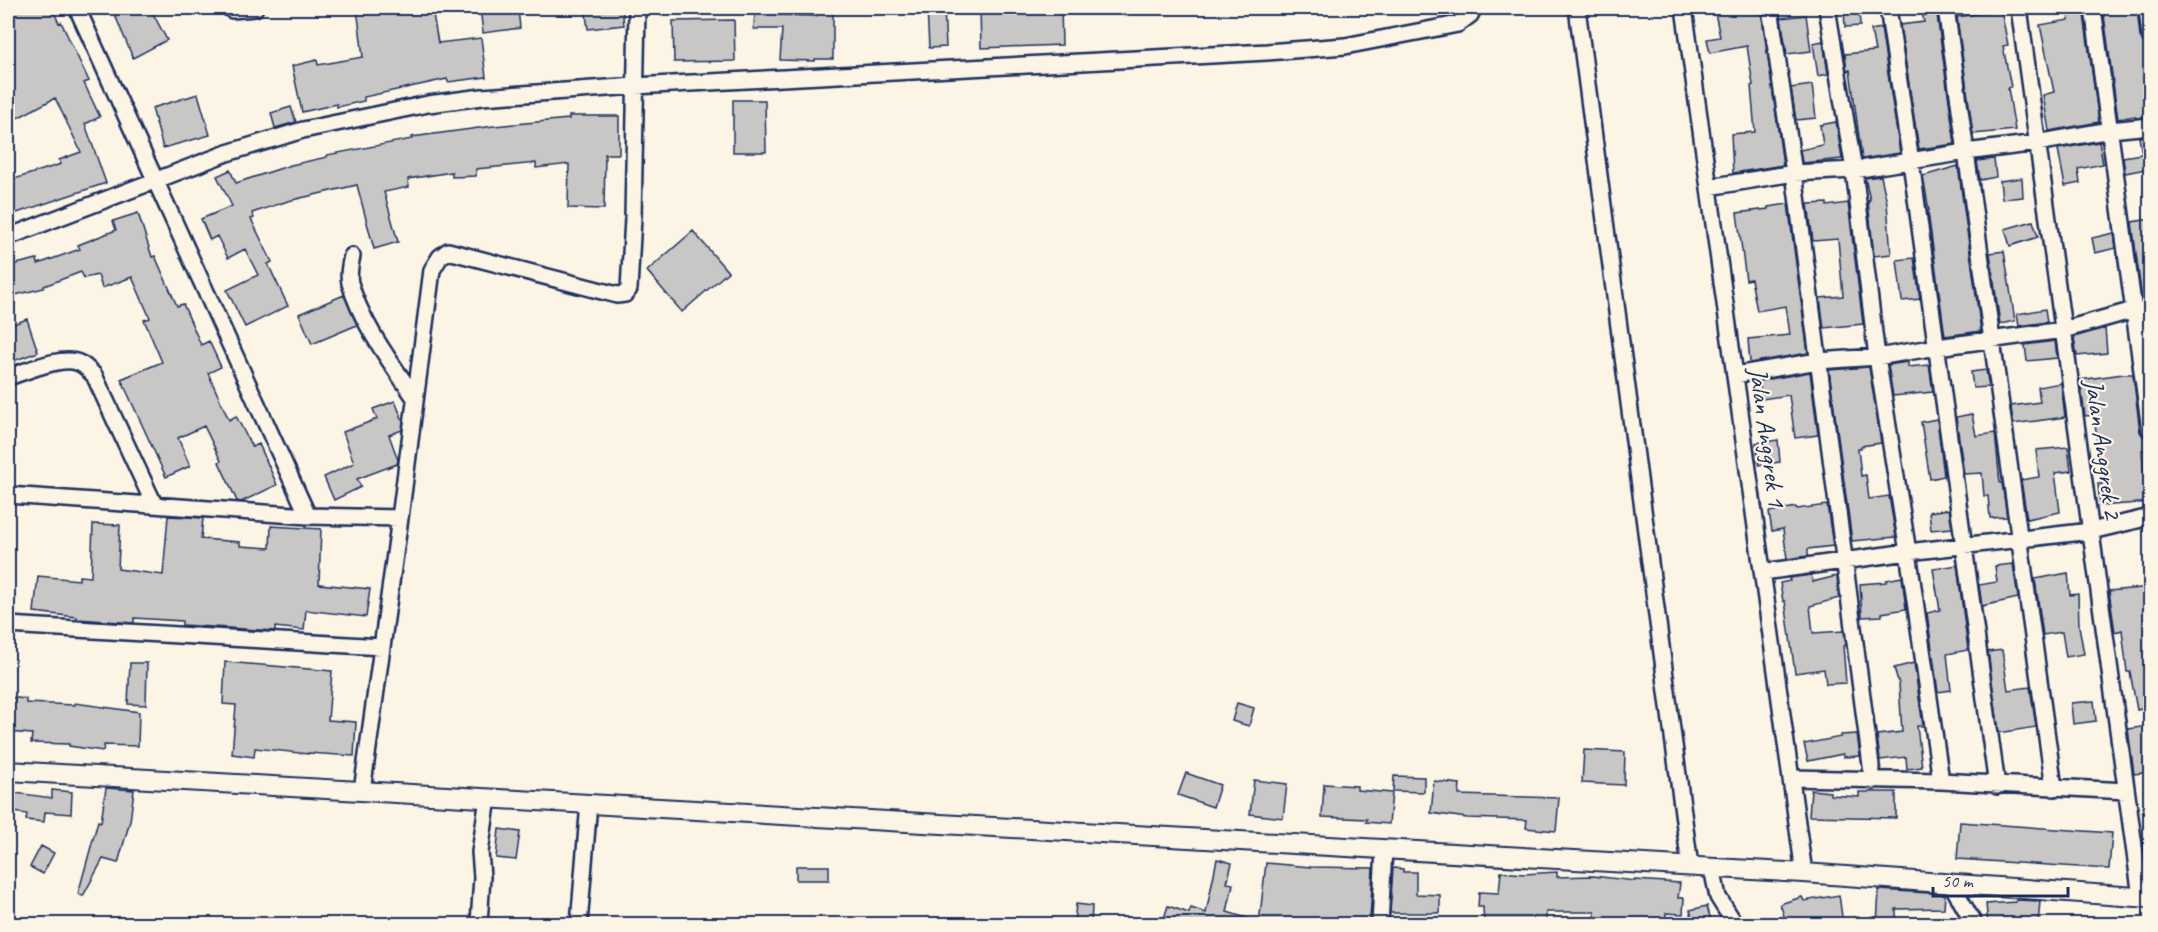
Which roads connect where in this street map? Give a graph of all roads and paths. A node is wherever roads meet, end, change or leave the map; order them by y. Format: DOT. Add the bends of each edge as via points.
graph roads {
  1 [pos="77,8"];
  2 [pos="229,8"];
  3 [pos="255,8"];
  4 [pos="637,8"];
  5 [pos="1473,8"];
  6 [pos="1577,8"];
  7 [pos="1684,8"];
  8 [pos="1770,8"];
  9 [pos="1827,8"];
  10 [pos="1888,8"];
  11 [pos="1946,8"];
  12 [pos="2019,8"];
  13 [pos="2093,8"];
  14 [pos="2147,8"];
  15 [pos="2151,36"];
  16 [pos="635,86"];
  17 [pos="2151,126"];
  18 [pos="2110,130"];
  19 [pos="2037,143"];
  20 [pos="1966,152"];
  21 [pos="1911,162"];
  22 [pos="1854,170"];
  23 [pos="1794,173"];
  24 [pos="155,182"];
  25 [pos="1709,187"];
  26 [pos="8,237"];
  27 [pos="352,256"];
  28 [pos="2134,310"];
  29 [pos="2151,310"];
  30 [pos="2063,330"];
  31 [pos="1992,339"];
  32 [pos="1937,347"];
  33 [pos="1877,357"];
  34 [pos="1818,361"];
  35 [pos="1735,375"];
  36 [pos="8,377"];
  37 [pos="416,398"];
  38 [pos="2151,430"];
  39 [pos="8,495"];
  40 [pos="154,504"];
  41 [pos="308,516"];
  42 [pos="2151,517"];
  43 [pos="400,518"];
  44 [pos="2091,531"];
  45 [pos="2020,540"];
  46 [pos="1964,547"];
  47 [pos="1908,552"];
  48 [pos="1846,562"];
  49 [pos="1762,572"];
  50 [pos="8,625"];
  51 [pos="382,647"];
  52 [pos="8,771"];
  53 [pos="1791,778"];
  54 [pos="1873,781"];
  55 [pos="1941,781"];
  56 [pos="1997,786"];
  57 [pos="2054,788"];
  58 [pos="362,791"];
  59 [pos="2126,791"];
  60 [pos="488,798"];
  61 [pos="589,803"];
  62 [pos="1384,849"];
  63 [pos="1690,866"];
  64 [pos="1712,868"];
  65 [pos="1804,873"];
  66 [pos="1951,883"];
  67 [pos="2146,898"];
  68 [pos="479,924"];
  69 [pos="579,924"];
  70 [pos="1380,924"];
  71 [pos="1735,924"];
  72 [pos="1974,924"];
  1 -- 24 [label="street"];
  2 -- 3 [label="street"];
  4 -- 16 [label="street"];
  5 -- 16 [label="street" via="1458,24 1345,46"];
  6 -- 63 [label="street"];
  7 -- 25 [label="street, Jalan Anggrek 1"];
  8 -- 23 [label="street"];
  9 -- 22 [label="street"];
  10 -- 21 [label="street"];
  11 -- 20 [label="street"];
  12 -- 19 [label="street, Jalan Anggrek 2"];
  13 -- 18 [label="street"];
  14 -- 15 [label="street"];
  16 -- 24 [label="street" via="482,98 372,115 227,153"];
  16 -- 37 [label="street" via="629,289 617,295 448,251 432,270"];
  17 -- 18 [label="street"];
  18 -- 19 [label="street"];
  18 -- 28 [label="street"];
  19 -- 20 [label="street"];
  19 -- 30 [label="street, Jalan Anggrek 2"];
  20 -- 21 [label="street"];
  20 -- 31 [label="street"];
  21 -- 22 [label="street"];
  21 -- 32 [label="street"];
  22 -- 23 [label="street"];
  22 -- 33 [label="street"];
  23 -- 25 [label="street"];
  23 -- 34 [label="street"];
  24 -- 26 [label="street"];
  24 -- 41 [label="street"];
  25 -- 35 [label="street, Jalan Anggrek 1"];
  27 -- 37 [label="street" via="350,282 359,307"];
  28 -- 29 [label="street"];
  28 -- 30 [label="street"];
  28 -- 38 [label="street"];
  30 -- 31 [label="street"];
  30 -- 44 [label="street, Jalan Anggrek 2"];
  31 -- 32 [label="street"];
  31 -- 45 [label="street"];
  32 -- 33 [label="street"];
  32 -- 46 [label="street"];
  33 -- 34 [label="street"];
  33 -- 47 [label="street"];
  34 -- 35 [label="street"];
  34 -- 48 [label="street"];
  35 -- 49 [label="street, Jalan Anggrek 1"];
  36 -- 40 [label="street" via="61,361 86,367 94,375"];
  37 -- 43 [label="street"];
  39 -- 40 [label="street"];
  40 -- 41 [label="street"];
  41 -- 43 [label="street"];
  42 -- 44 [label="street"];
  43 -- 51 [label="street"];
  44 -- 45 [label="street"];
  44 -- 59 [label="street, Jalan Anggrek 2"];
  45 -- 46 [label="street"];
  45 -- 57 [label="street"];
  46 -- 47 [label="street"];
  46 -- 56 [label="street"];
  47 -- 48 [label="street"];
  47 -- 55 [label="street"];
  48 -- 49 [label="street"];
  48 -- 54 [label="street"];
  49 -- 53 [label="street, Jalan Anggrek 1"];
  50 -- 51 [label="street"];
  51 -- 58 [label="street"];
  52 -- 58 [label="street"];
  53 -- 54 [label="street"];
  53 -- 65 [label="street, Jalan Anggrek 1"];
  54 -- 55 [label="street"];
  55 -- 56 [label="street"];
  56 -- 57 [label="street"];
  57 -- 59 [label="street"];
  58 -- 60 [label="street"];
  59 -- 67 [label="street, Jalan Anggrek 2"];
  60 -- 61 [label="street"];
  60 -- 68 [label="street" via="480,852"];
  61 -- 62 [label="street"];
  61 -- 69 [label="street"];
  62 -- 63 [label="street"];
  62 -- 70 [label="street"];
  63 -- 64 [label="street"];
  64 -- 65 [label="street"];
  64 -- 71 [label="street" via="1718,897"];
  65 -- 66 [label="street"];
  66 -- 67 [label="street"];
  66 -- 72 [label="street"];
}
